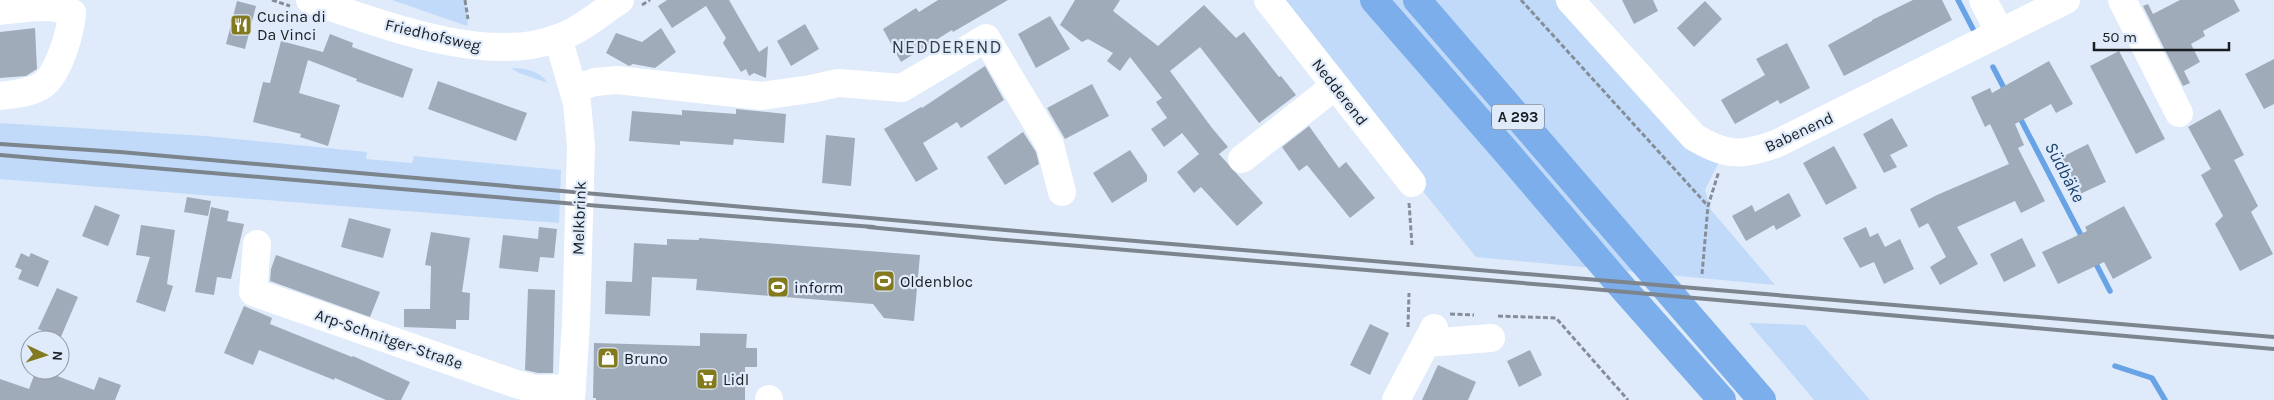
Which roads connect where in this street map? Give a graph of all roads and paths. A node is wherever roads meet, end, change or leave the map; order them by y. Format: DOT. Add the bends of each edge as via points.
graph roads {
  1 [pos="310,0"];
  2 [pos="465,0"];
  3 [pos="620,0"];
  4 [pos="1268,0"];
  5 [pos="1374,0"];
  6 [pos="1417,0"];
  7 [pos="1521,0"];
  8 [pos="1570,0"];
  9 [pos="1983,0"];
  10 [pos="2066,0"];
  11 [pos="2122,0"];
  12 [pos="0,11"];
  13 [pos="468,19"];
  14 [pos="2000,33"];
  15 [pos="558,38"];
  16 [pos="1335,86"];
  17 [pos="573,89"];
  18 [pos="0,96"];
  19 [pos="2179,113"];
  20 [pos="1724,152"];
  21 [pos="1242,159"];
  22 [pos="1412,183"];
  23 [pos="1062,192"];
  24 [pos="1708,206"];
  25 [pos="257,244"];
  26 [pos="1412,245"];
  27 [pos="1702,274"];
  28 [pos="1488,323"];
  29 [pos="1430,336"];
  30 [pos="572,394"];
  31 [pos="1401,399"];
  32 [pos="1628,400"];
  33 [pos="1722,400"];
  34 [pos="1762,400"];
  1 -- 15 [label="street, Friedhofsweg" via="412,32 475,47 535,44"];
  2 -- 13 [label="path"];
  3 -- 15 [label="street, Friedhofsweg"];
  4 -- 16 [label="street, Nedderend"];
  5 -- 33 [label="highway, A 293"];
  6 -- 34 [label="highway, A 293"];
  7 -- 24 [label="path"];
  8 -- 20 [label="street, Babenend" via="1694,137"];
  9 -- 14 [label="street"];
  10 -- 14 [label="street, Babenend"];
  11 -- 19 [label="street"];
  12 -- 18 [label="street" via="63,8 72,13 72,22 56,68 44,84 28,92"];
  14 -- 20 [label="street, Babenend" via="1778,143 1747,153"];
  15 -- 17 [label="street, Melkbrink"];
  16 -- 21 [label="street"];
  16 -- 22 [label="street, Nedderend"];
  17 -- 23 [label="street" via="617,80 762,96 838,82 902,88 986,38 1050,145"];
  17 -- 30 [label="street, Melkbrink" via="579,118 581,166"];
  20 -- 24 [label="path"];
  22 -- 26 [label="path" via="1408,195"];
  24 -- 27 [label="path"];
  25 -- 30 [label="street, Arp-Schnitger-Straße" via="254,292 516,384"];
  28 -- 29 [label="street"];
  28 -- 29 [label="path" via="1445,314"];
  28 -- 32 [label="path" via="1556,318"];
  29 -- 31 [label="street"];
}
